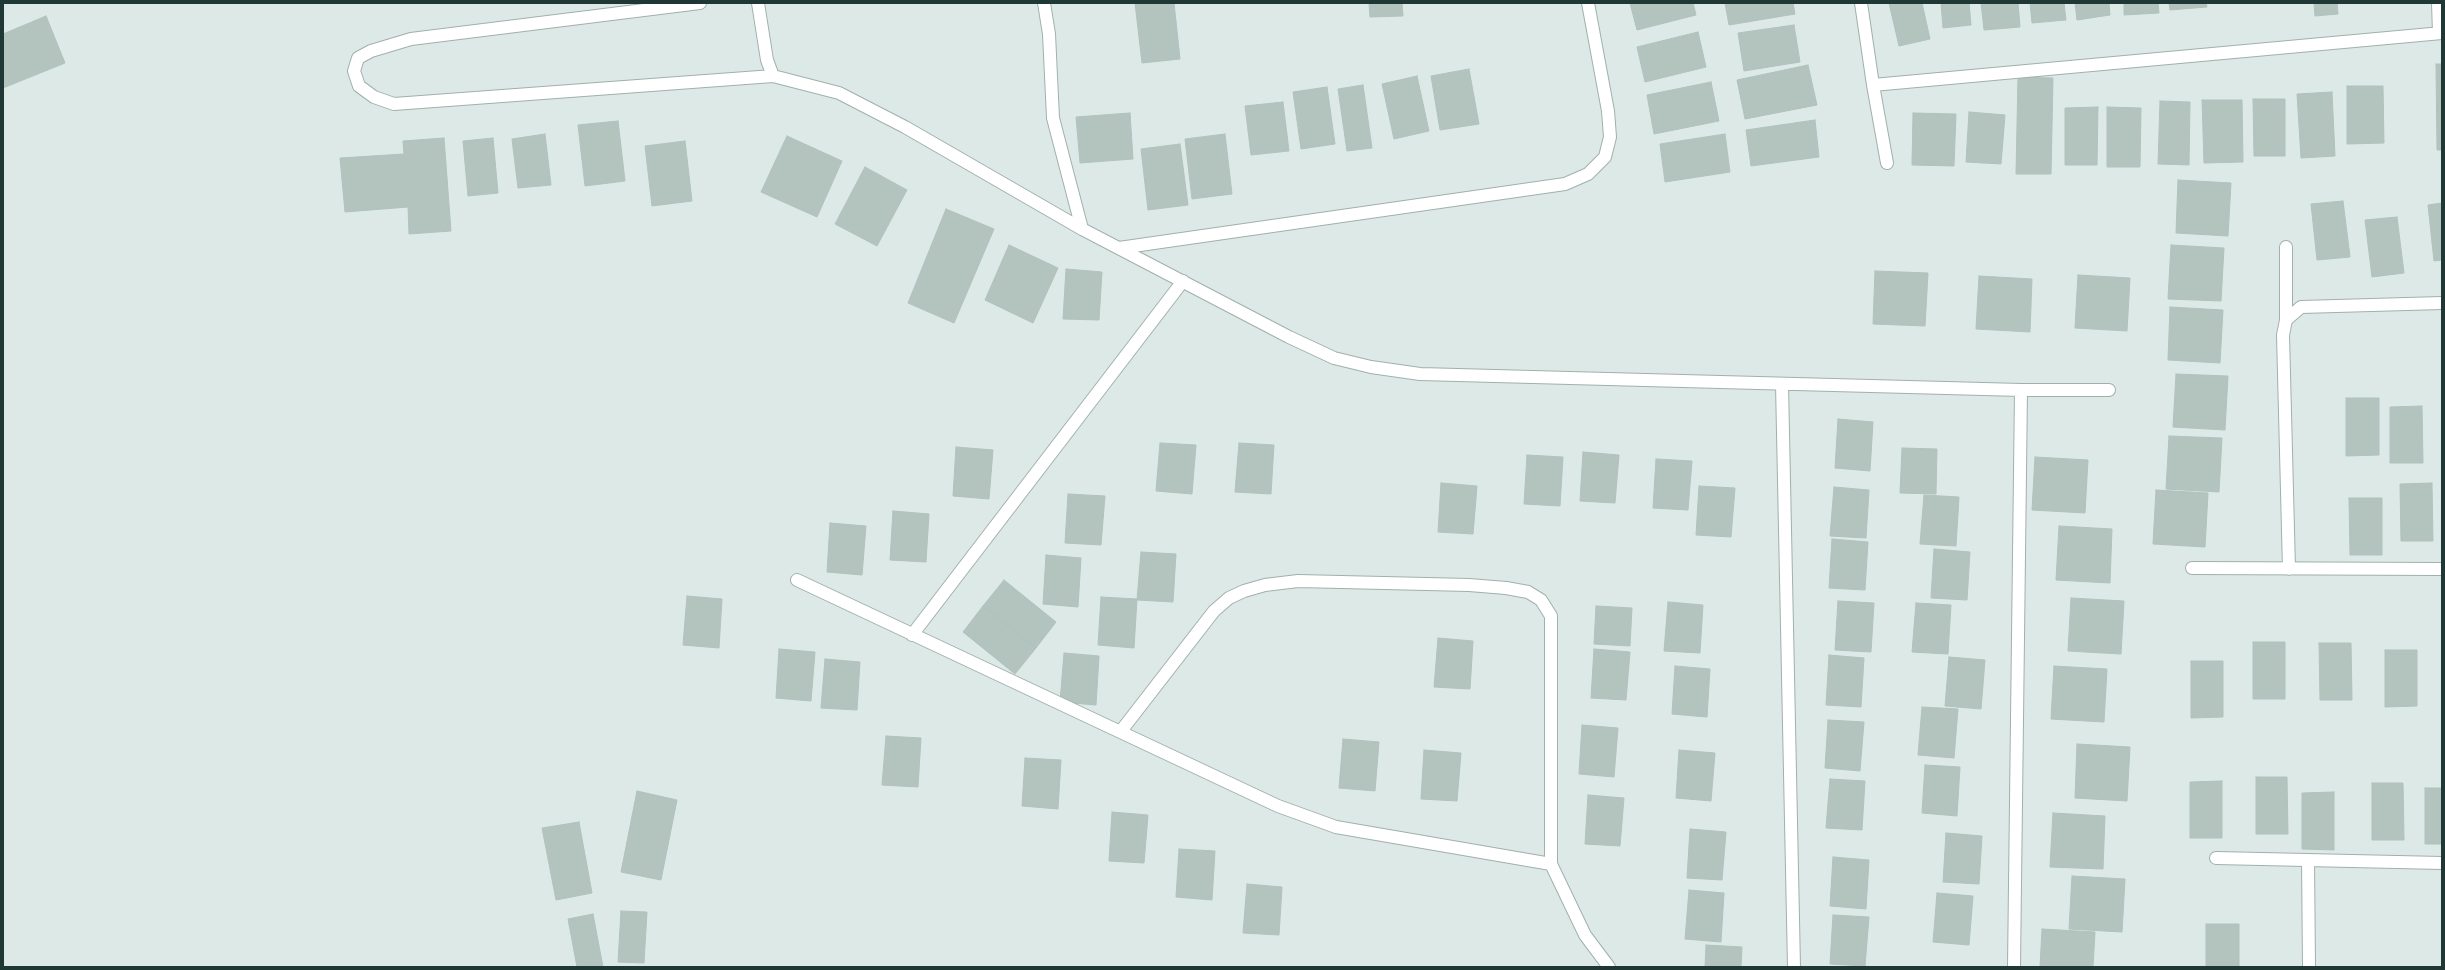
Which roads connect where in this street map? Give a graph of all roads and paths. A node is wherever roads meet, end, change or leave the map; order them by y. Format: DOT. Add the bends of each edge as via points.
graph roads {
  1 [pos="700,3"];
  2 [pos="758,3"];
  3 [pos="1044,3"];
  4 [pos="1588,3"];
  5 [pos="1861,3"];
  6 [pos="2438,3"];
  7 [pos="2440,33"];
  8 [pos="773,76"];
  9 [pos="1873,86"];
  10 [pos="1887,163"];
  11 [pos="1082,229"];
  12 [pos="2286,247"];
  13 [pos="1119,248"];
  14 [pos="1183,281"];
  15 [pos="2442,303"];
  16 [pos="2286,320"];
  17 [pos="1782,384"];
  18 [pos="2021,390"];
  19 [pos="2108,390"];
  20 [pos="2192,568"];
  21 [pos="2289,569"];
  22 [pos="2442,569"];
  23 [pos="797,580"];
  24 [pos="912,635"];
  25 [pos="1121,732"];
  26 [pos="2216,858"];
  27 [pos="2308,860"];
  28 [pos="2442,863"];
  29 [pos="1551,864"];
  30 [pos="1609,967"];
  31 [pos="1794,967"];
  32 [pos="2014,967"];
  33 [pos="2309,967"];
  1 -- 8 [label="street" via="411,40 371,51 358,58 354,71 359,86 374,98 394,104"];
  2 -- 8 [label="street" via="767,60"];
  3 -- 11 [label="street" via="1049,34 1053,118"];
  4 -- 13 [label="street" via="1608,111 1610,137 1605,157 1588,174 1565,184"];
  5 -- 9 [label="street"];
  6 -- 7 [label="street"];
  7 -- 9 [label="street"];
  8 -- 11 [label="street" via="839,93 905,127"];
  9 -- 10 [label="street"];
  11 -- 13 [label="street"];
  12 -- 16 [label="street"];
  13 -- 14 [label="street"];
  14 -- 17 [label="street" via="1334,358 1371,367 1420,374"];
  14 -- 24 [label="street"];
  15 -- 16 [label="street" via="2301,307"];
  16 -- 21 [label="street" via="2283,335"];
  17 -- 18 [label="street"];
  17 -- 31 [label="street"];
  18 -- 19 [label="street"];
  18 -- 32 [label="street"];
  20 -- 21 [label="street"];
  21 -- 22 [label="street"];
  23 -- 24 [label="street"];
  24 -- 25 [label="street"];
  25 -- 29 [label="street" via="1278,806 1336,827"];
  25 -- 29 [label="street" via="1214,611 1229,598 1244,591 1264,585 1298,581 1470,585 1528,592 1541,600 1550,616"];
  26 -- 27 [label="street"];
  27 -- 28 [label="street"];
  27 -- 33 [label="street"];
  29 -- 30 [label="street" via="1585,935"];
}
